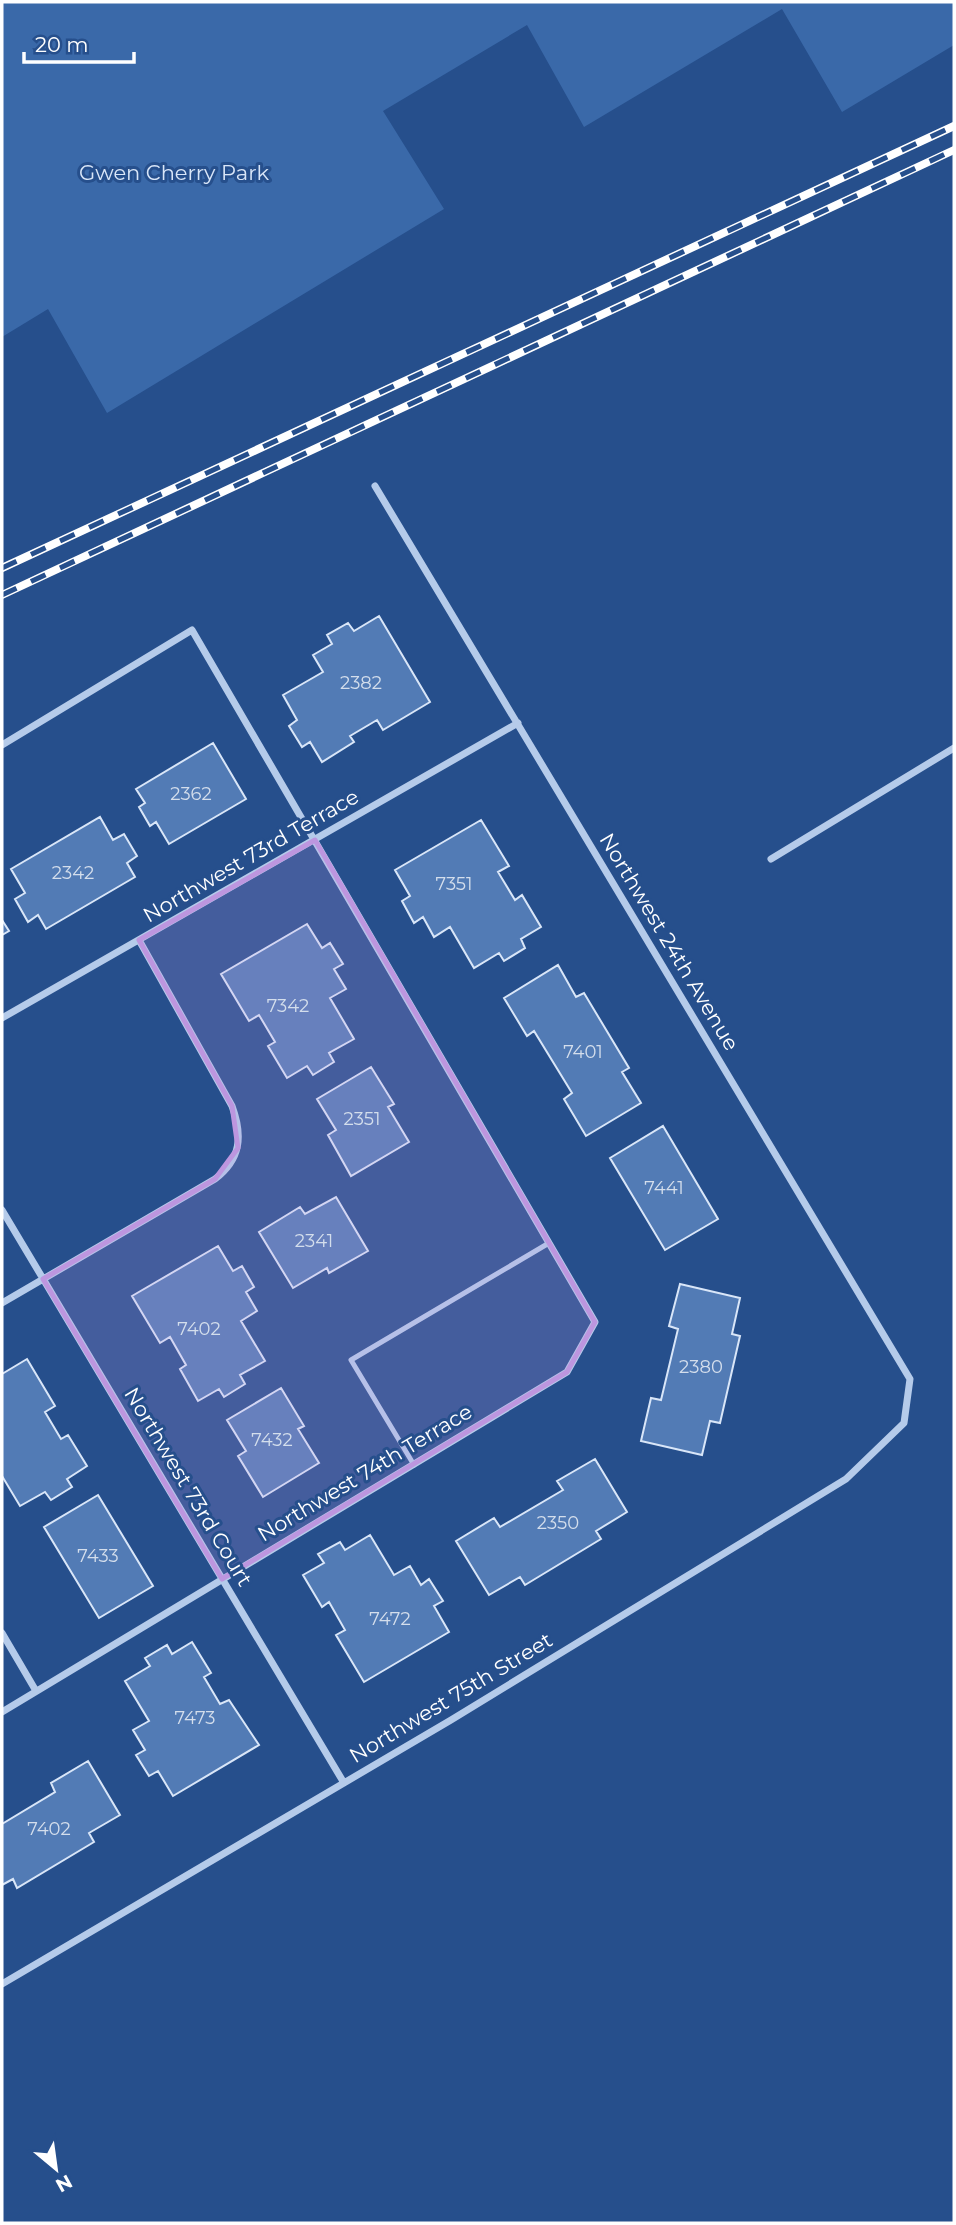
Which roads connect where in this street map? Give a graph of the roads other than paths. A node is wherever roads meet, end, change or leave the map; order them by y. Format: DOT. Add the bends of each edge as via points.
graph roads {
  1 [pos="375,485"];
  2 [pos="518,723"];
  3 [pos="2,745"];
  4 [pos="954,748"];
  5 [pos="315,840"];
  6 [pos="771,859"];
  7 [pos="139,940"];
  8 [pos="2,1018"];
  9 [pos="2,1210"];
  10 [pos="549,1243"];
  11 [pos="43,1279"];
  12 [pos="2,1303"];
  13 [pos="904,1423"];
  14 [pos="414,1465"];
  15 [pos="222,1579"];
  16 [pos="2,1633"];
  17 [pos="36,1691"];
  18 [pos="2,1712"];
  19 [pos="344,1783"];
  20 [pos="2,1984"];
  1 -- 2 [label="street, Northwest 24th Avenue"];
  2 -- 5 [label="street, Northwest 73rd Terrace"];
  2 -- 13 [label="street, Northwest 24th Avenue" via="910,1380"];
  3 -- 5 [label="street" via="192,630"];
  4 -- 6 [label="street"];
  5 -- 7 [label="street, Northwest 73rd Terrace"];
  5 -- 10 [label="street"];
  7 -- 8 [label="street, Northwest 73rd Terrace"];
  7 -- 11 [label="street" via="233,1106 238,1148 225,1172 215,1179"];
  9 -- 11 [label="street, Northwest 73rd Court"];
  10 -- 14 [label="street, Northwest 74th Terrace" via="595,1322 567,1372"];
  10 -- 14 [label="lane" via="351,1360"];
  11 -- 12 [label="street"];
  11 -- 15 [label="street, Northwest 73rd Court"];
  13 -- 19 [label="street, Northwest 75th Street" via="846,1479"];
  14 -- 15 [label="street, Northwest 74th Terrace"];
  15 -- 17 [label="street, Northwest 74th Terrace"];
  15 -- 19 [label="street, Northwest 73rd Court"];
  16 -- 17 [label="street"];
  17 -- 18 [label="street, Northwest 74th Terrace"];
  19 -- 20 [label="street, Northwest 75th Street"];
}
